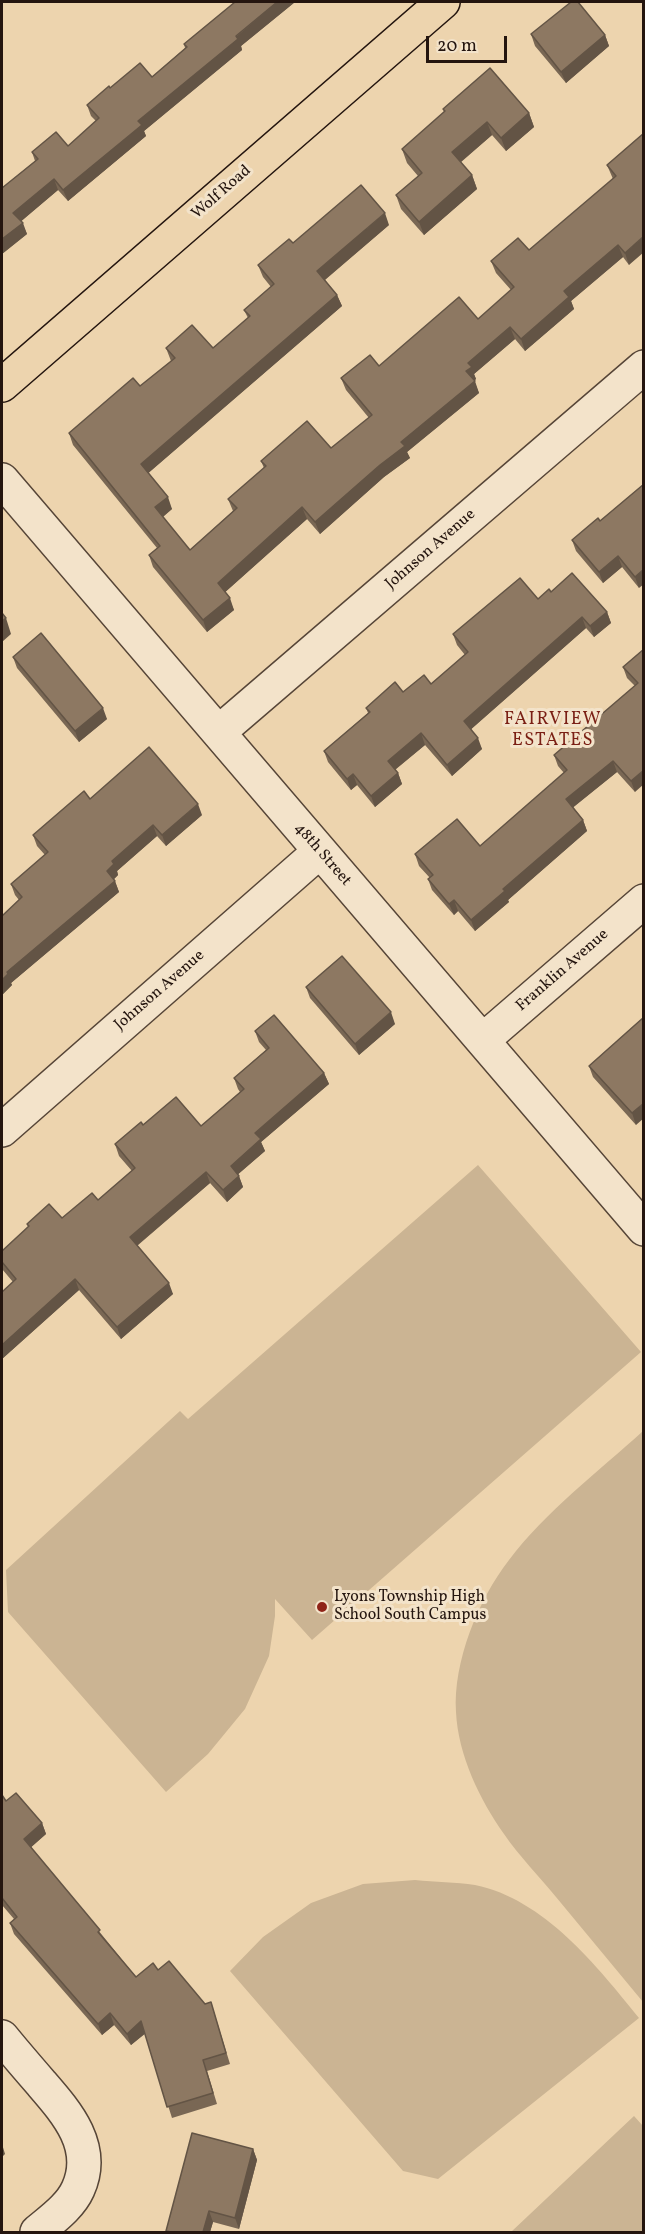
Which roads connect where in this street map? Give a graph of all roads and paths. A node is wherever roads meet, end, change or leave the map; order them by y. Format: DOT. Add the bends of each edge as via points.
graph roads {
  1 [pos="443,2"];
  2 [pos="644,367"];
  3 [pos="2,385"];
  4 [pos="2,480"];
  5 [pos="219,732"];
  6 [pos="319,852"];
  7 [pos="644,902"];
  8 [pos="483,1040"];
  9 [pos="2,1130"];
  10 [pos="644,1229"];
  11 [pos="2,2037"];
  12 [pos="37,2232"];
  1 -- 3 [label="main road, Wolf Road"];
  2 -- 5 [label="street, Johnson Avenue"];
  4 -- 5 [label="street, 48th Street"];
  5 -- 6 [label="street, 48th Street"];
  6 -- 8 [label="street, 48th Street"];
  6 -- 9 [label="street, Johnson Avenue"];
  7 -- 8 [label="street, Franklin Avenue"];
  8 -- 10 [label="street, 48th Street"];
  11 -- 12 [label="street" via="64,2109 84,2151 84,2172 78,2191"];
}
